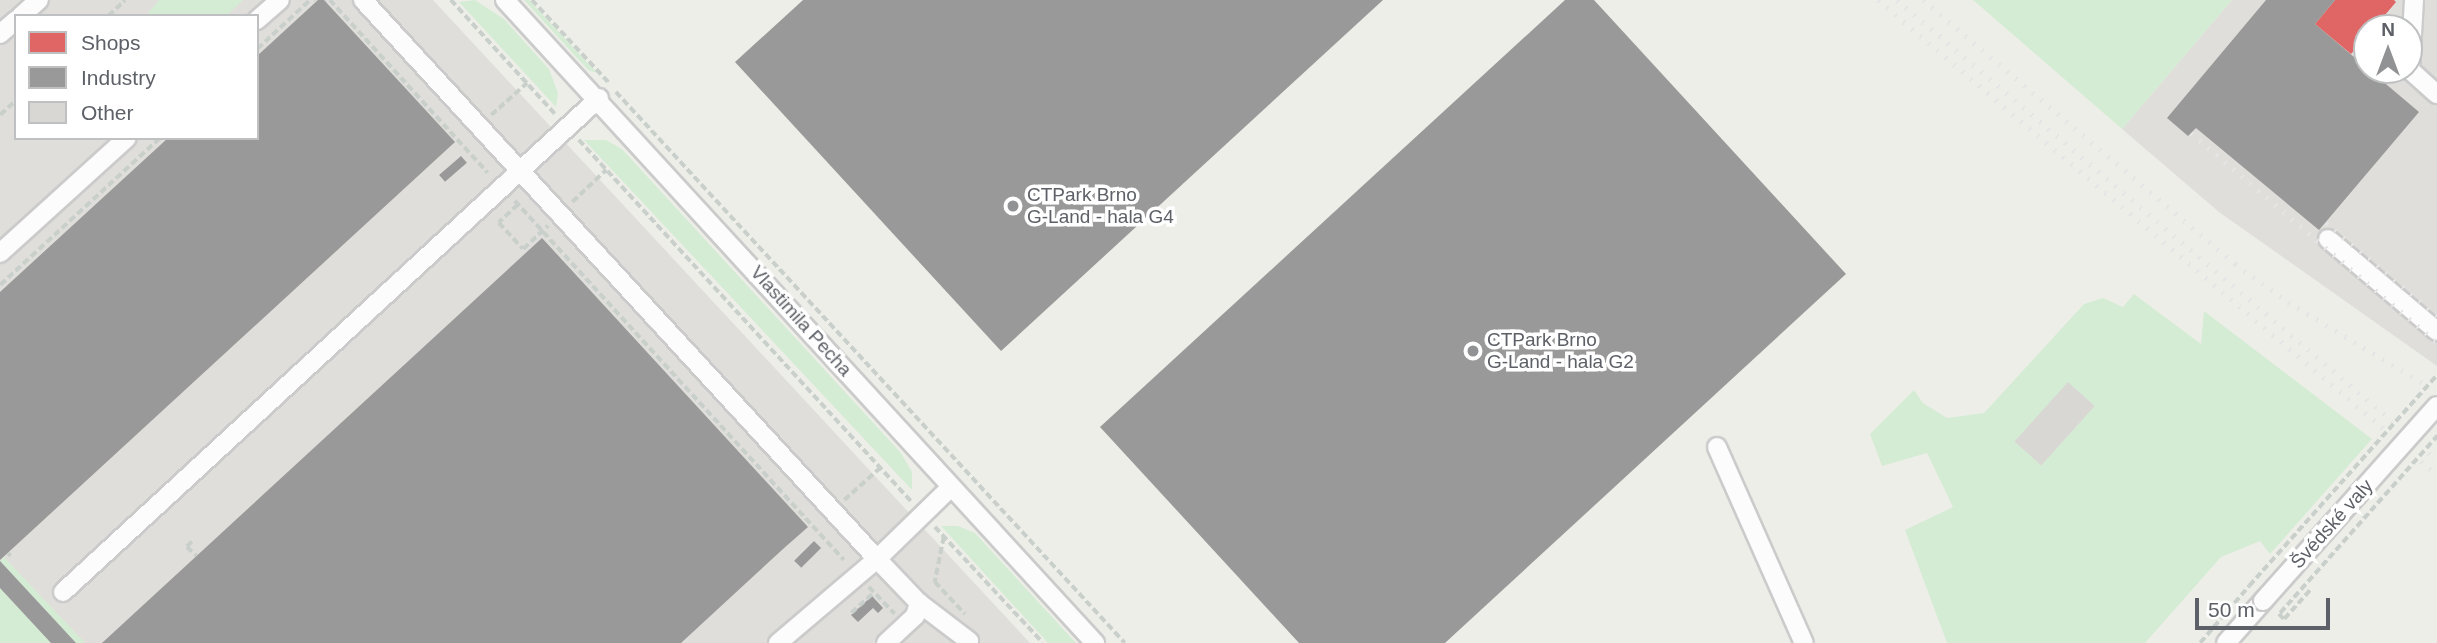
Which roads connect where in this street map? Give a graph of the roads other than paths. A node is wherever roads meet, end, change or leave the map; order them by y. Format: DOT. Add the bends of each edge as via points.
graph roads {
  1 [pos="39,0"];
  2 [pos="280,0"];
  3 [pos="363,0"];
  4 [pos="505,0"];
  5 [pos="2414,0"];
  6 [pos="23,14"];
  7 [pos="259,18"];
  8 [pos="14,22"];
  9 [pos="0,34"];
  10 [pos="2437,94"];
  11 [pos="599,98"];
  12 [pos="125,140"];
  13 [pos="522,170"];
  14 [pos="2328,239"];
  15 [pos="0,253"];
  16 [pos="2437,331"];
  17 [pos="2437,406"];
  18 [pos="1717,447"];
  19 [pos="951,486"];
  20 [pos="877,559"];
  21 [pos="63,592"];
  22 [pos="923,597"];
  23 [pos="969,641"];
  24 [pos="778,643"];
  25 [pos="886,643"];
  26 [pos="1096,643"];
  27 [pos="1804,643"];
  28 [pos="2226,643"];
  1 -- 6 [label="street"];
  2 -- 7 [label="street"];
  3 -- 13 [label="street"];
  4 -- 11 [label="street, Vlastimila Pecha"];
  5 -- 10 [label="street" via="2410,70"];
  8 -- 9 [label="street"];
  11 -- 13 [label="street"];
  11 -- 19 [label="street, Vlastimila Pecha"];
  12 -- 15 [label="street"];
  13 -- 20 [label="street"];
  13 -- 21 [label="street"];
  14 -- 16 [label="street"];
  17 -- 28 [label="street, Švédské valy, bridge"];
  18 -- 27 [label="street"];
  19 -- 20 [label="street"];
  19 -- 26 [label="street, Vlastimila Pecha"];
  20 -- 22 [label="street"];
  20 -- 24 [label="street"];
  22 -- 23 [label="street"];
  22 -- 25 [label="street" via="915,616"];
}
